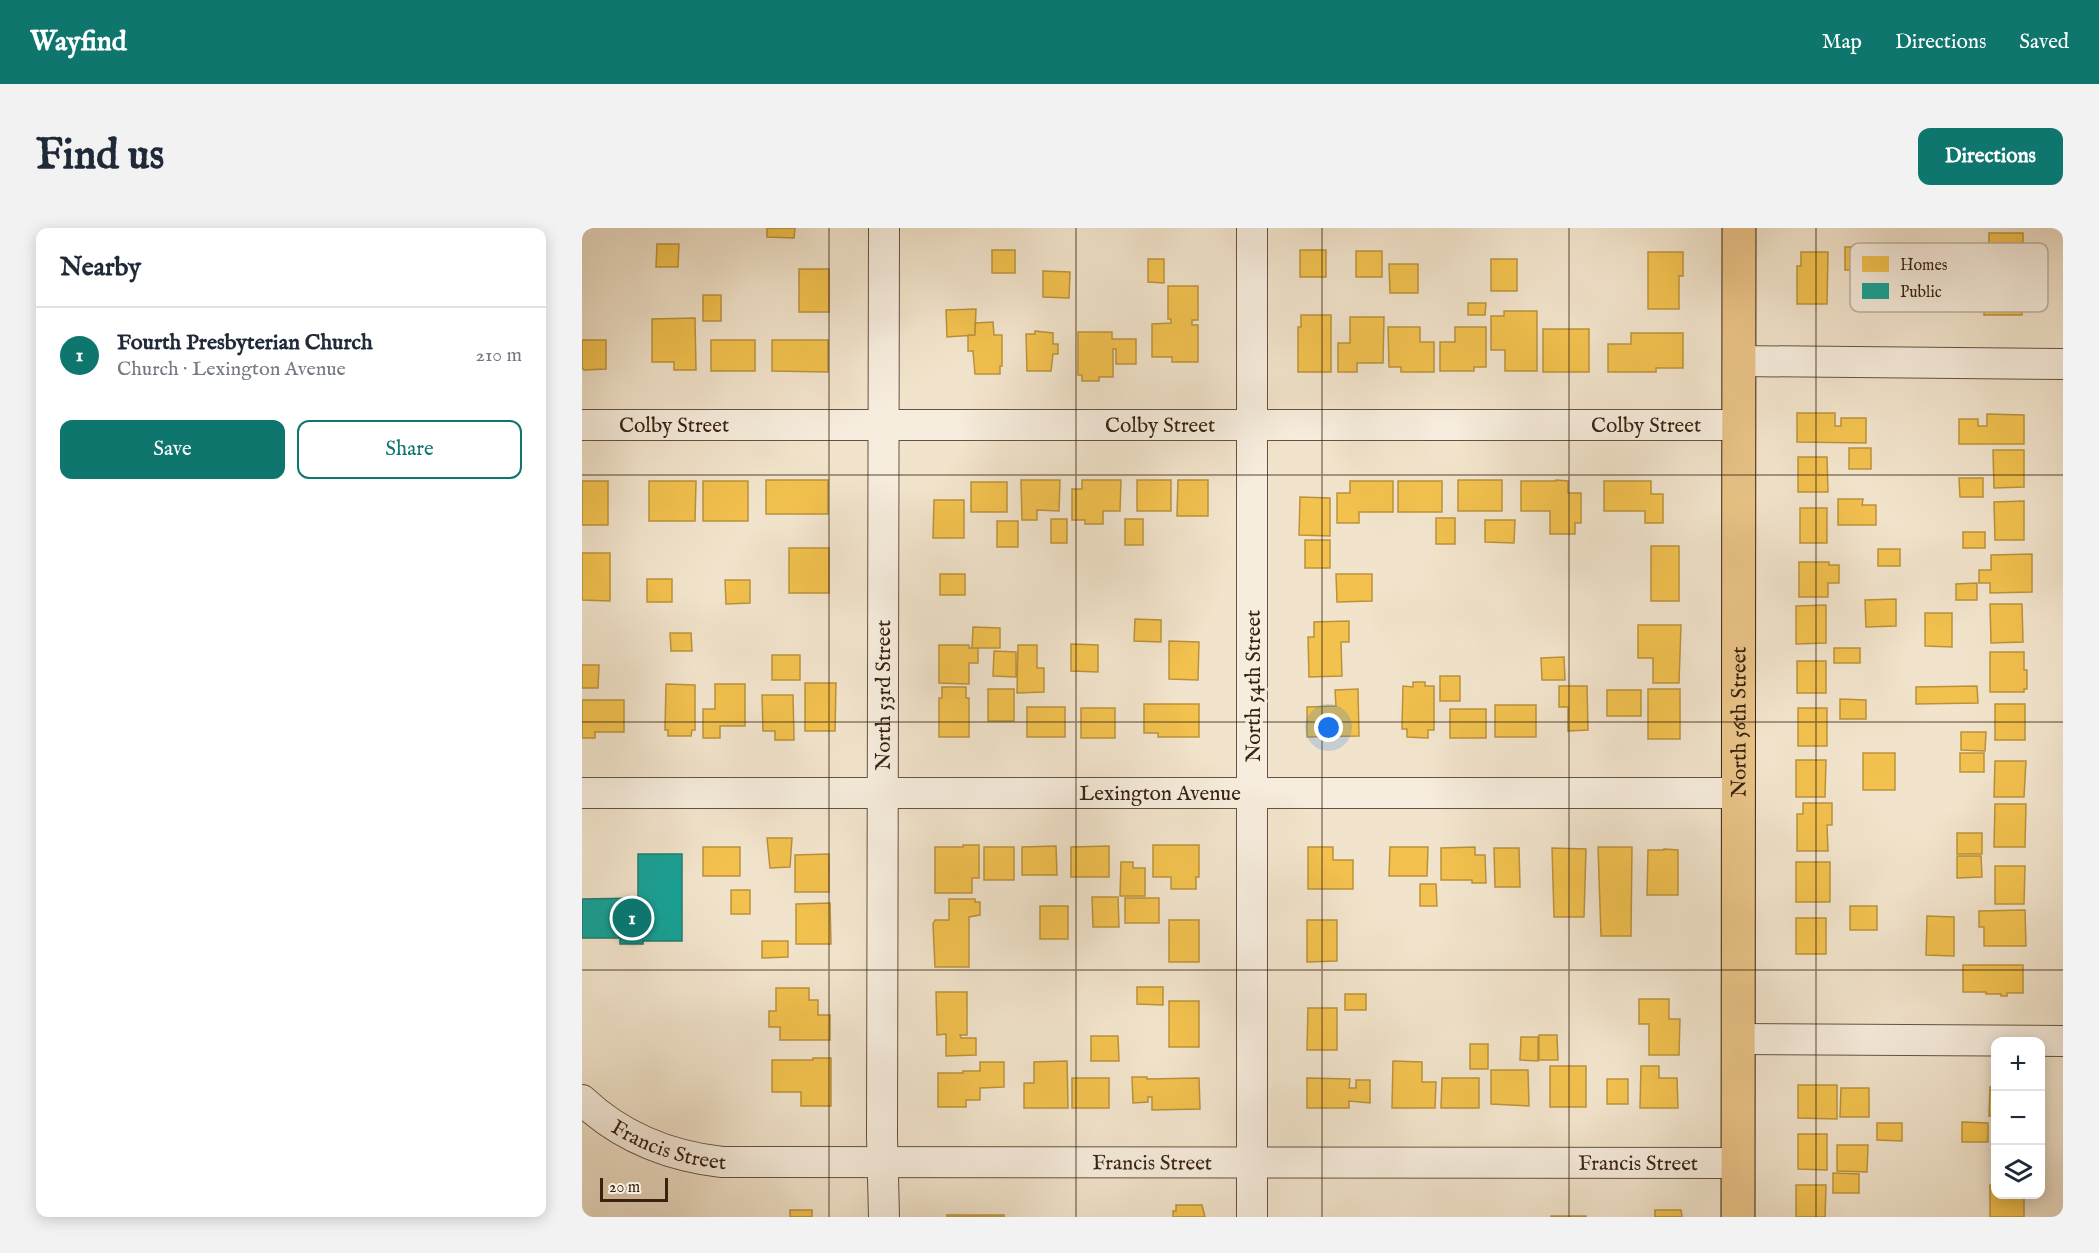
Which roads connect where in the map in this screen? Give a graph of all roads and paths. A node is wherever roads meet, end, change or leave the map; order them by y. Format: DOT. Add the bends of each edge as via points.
graph roads {
  1 [pos="884,228"];
  2 [pos="1252,228"];
  3 [pos="1739,228"];
  4 [pos="1738,361"];
  5 [pos="2063,364"];
  6 [pos="1253,424"];
  7 [pos="582,425"];
  8 [pos="883,425"];
  9 [pos="1738,425"];
  10 [pos="582,793"];
  11 [pos="884,793"];
  12 [pos="1253,793"];
  13 [pos="1738,793"];
  14 [pos="1738,1039"];
  15 [pos="2063,1041"];
  16 [pos="582,1100"];
  17 [pos="882,1162"];
  18 [pos="1252,1162"];
  19 [pos="1738,1163"];
  20 [pos="884,1217"];
  21 [pos="1252,1217"];
  22 [pos="1738,1217"];
  1 -- 8 [label="street, North 53rd Street"];
  2 -- 6 [label="street, North 54th Street"];
  3 -- 4 [label="main road, North 56th Street"];
  4 -- 5 [label="street"];
  4 -- 9 [label="main road, North 56th Street"];
  6 -- 8 [label="street, Colby Street"];
  6 -- 9 [label="street, Colby Street"];
  6 -- 12 [label="street, North 54th Street"];
  7 -- 8 [label="street, Colby Street"];
  8 -- 11 [label="street, North 53rd Street"];
  9 -- 13 [label="main road, North 56th Street"];
  10 -- 11 [label="street, Lexington Avenue"];
  11 -- 12 [label="street, Lexington Avenue"];
  11 -- 17 [label="street, North 53rd Street"];
  12 -- 13 [label="street, Lexington Avenue"];
  12 -- 18 [label="street, North 54th Street"];
  13 -- 14 [label="main road, North 56th Street"];
  14 -- 15 [label="street"];
  14 -- 19 [label="main road, North 56th Street"];
  16 -- 17 [label="street, Francis Street" via="640,1141 701,1159"];
  17 -- 18 [label="street, Francis Street"];
  17 -- 20 [label="street, North 53rd Street"];
  18 -- 19 [label="street, Francis Street"];
  18 -- 21 [label="street, North 54th Street"];
  19 -- 22 [label="main road, North 56th Street"];
}
